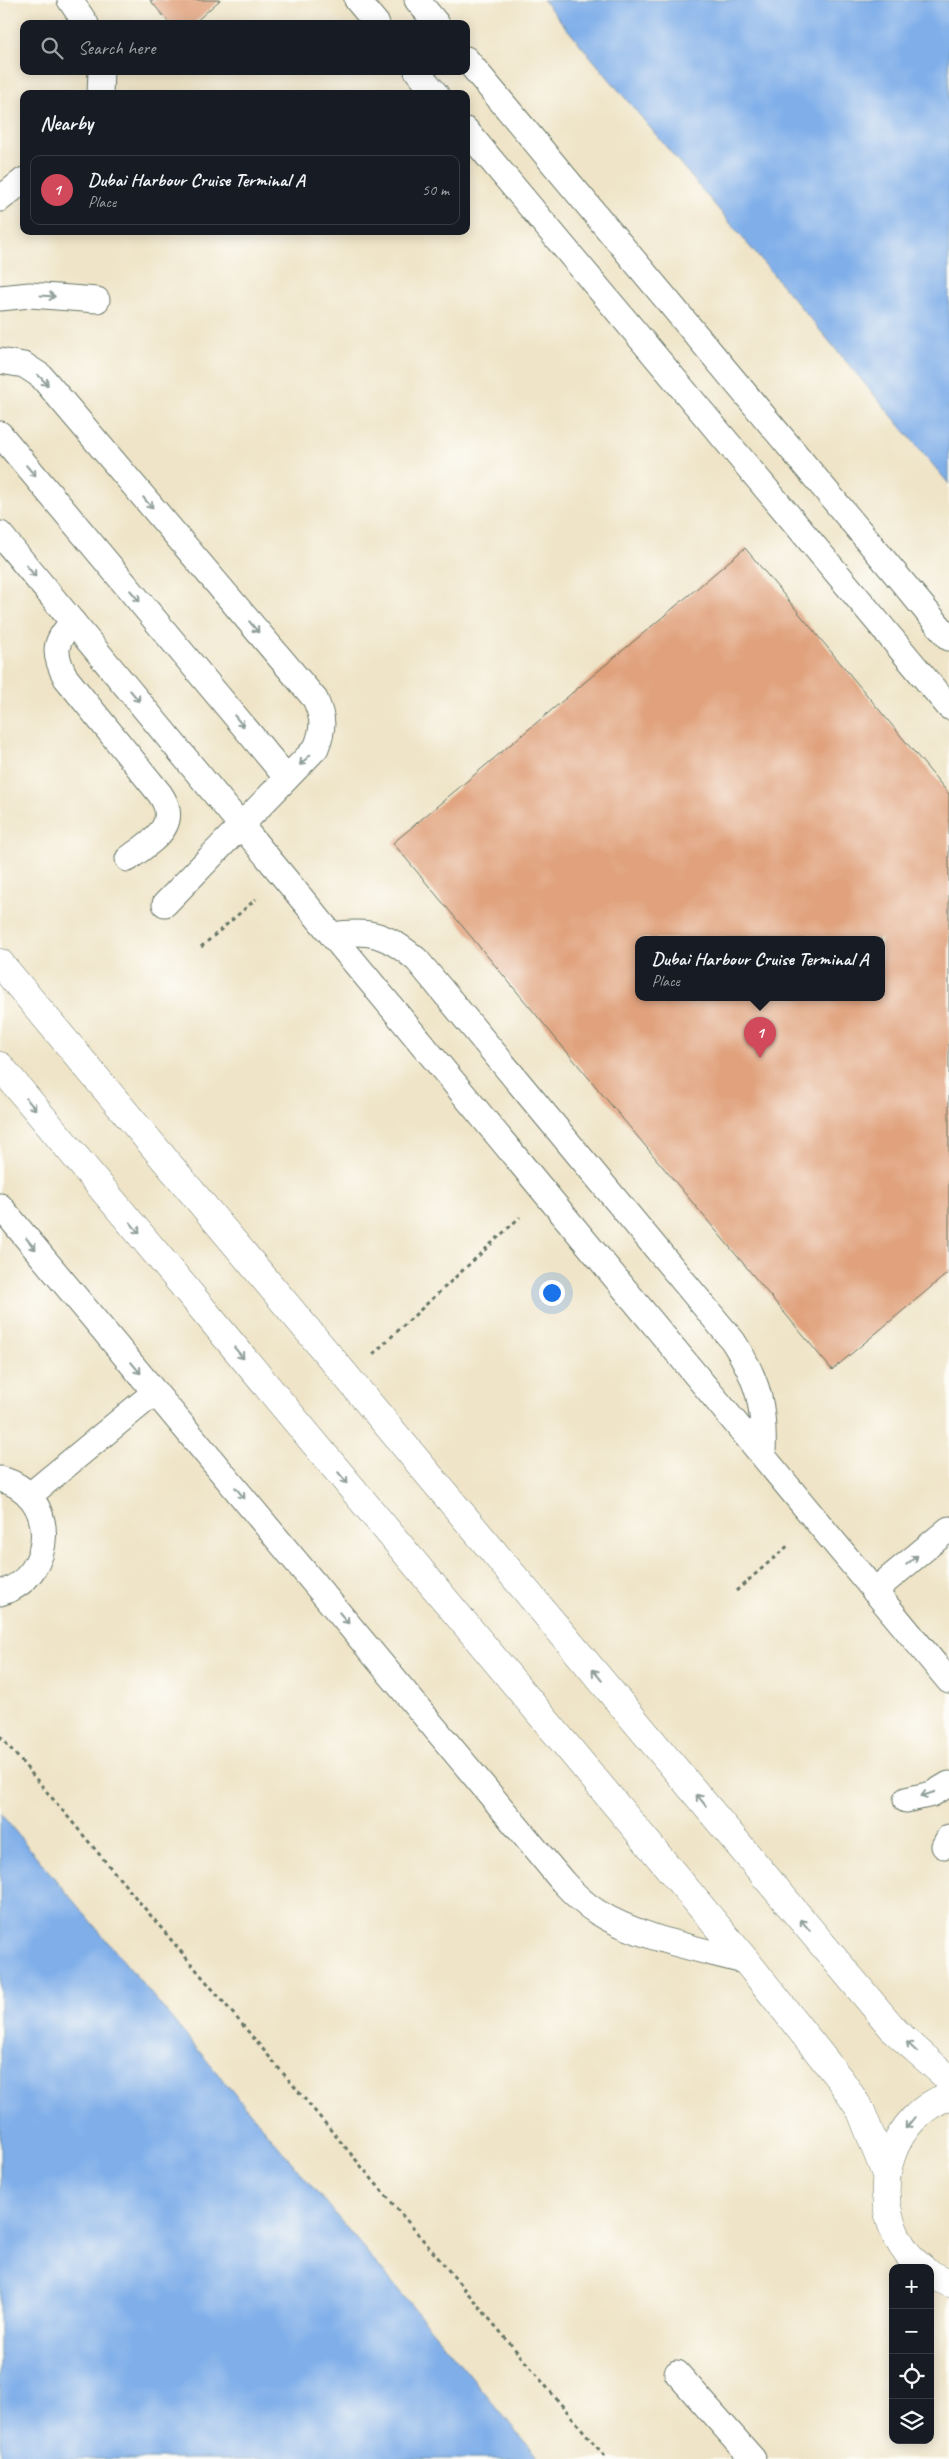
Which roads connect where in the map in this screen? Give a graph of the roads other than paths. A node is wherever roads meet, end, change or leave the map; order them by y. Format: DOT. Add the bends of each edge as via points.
graph roads {
  1 [pos="70,0"];
  2 [pos="357,0"];
  3 [pos="417,0"];
  4 [pos="83,20"];
  5 [pos="374,20"];
  6 [pos="434,20"];
  7 [pos="470,64"];
  8 [pos="101,75"];
  9 [pos="420,75"];
  10 [pos="100,90"];
  11 [pos="433,90"];
  12 [pos="470,135"];
  13 [pos="20,183"];
  14 [pos="0,200"];
  15 [pos="0,298"];
  16 [pos="97,300"];
  17 [pos="0,361"];
  18 [pos="0,434"];
  19 [pos="0,534"];
  20 [pos="73,622"];
  21 [pos="949,638"];
  22 [pos="949,706"];
  23 [pos="286,777"];
  24 [pos="241,824"];
  25 [pos="128,859"];
  26 [pos="165,904"];
  27 [pos="332,935"];
  28 [pos="0,963"];
  29 [pos="0,1066"];
  30 [pos="0,1206"];
  31 [pos="156,1392"];
  32 [pos="763,1456"];
  33 [pos="0,1479"];
  34 [pos="29,1496"];
  35 [pos="949,1529"];
  36 [pos="874,1591"];
  37 [pos="0,1593"];
  38 [pos="949,1681"];
  39 [pos="949,1784"];
  40 [pos="906,1800"];
  41 [pos="746,1962"];
  42 [pos="949,2079"];
  43 [pos="949,2096"];
  44 [pos="886,2172"];
  45 [pos="918,2264"];
  46 [pos="934,2276"];
  47 [pos="949,2283"];
  48 [pos="677,2373"];
  49 [pos="753,2459"];
  1 -- 4 [label="lane"];
  2 -- 5 [label="lane"];
  3 -- 6 [label="lane"];
  7 -- 21 [label="lane"];
  8 -- 10 [label="lane"];
  9 -- 11 [label="lane"];
  12 -- 22 [label="lane"];
  13 -- 14 [label="lane"];
  15 -- 16 [label="lane, one-way" via="30,295"];
  17 -- 23 [label="lane, one-way" via="24,365 41,376 315,699 322,715 322,732 316,748"];
  18 -- 23 [label="lane, one-way"];
  19 -- 20 [label="lane, one-way"];
  20 -- 24 [label="lane, one-way"];
  20 -- 25 [label="lane" via="58,641 59,665 166,802 168,812 163,830"];
  23 -- 24 [label="lane"];
  24 -- 26 [label="lane"];
  24 -- 27 [label="lane"];
  27 -- 32 [label="lane"];
  27 -- 32 [label="lane" via="355,931 378,934 399,944 417,960 733,1341 750,1368 759,1395 764,1424"];
  42 -- 28 [label="street, one-way" via="895,2031"];
  29 -- 41 [label="street, one-way"];
  30 -- 31 [label="lane, one-way"];
  31 -- 34 [label="lane"];
  31 -- 41 [label="lane, one-way" via="562,1882 598,1912 643,1933"];
  32 -- 36 [label="lane"];
  33 -- 34 [label="lane" via="10,1481"];
  34 -- 37 [label="lane" via="40,1514 44,1535 41,1557 30,1575 13,1590"];
  36 -- 35 [label="lane, one-way"];
  36 -- 38 [label="lane"];
  39 -- 40 [label="lane, one-way" via="932,1794"];
  41 -- 44 [label="street" via="842,2082 861,2111"];
  43 -- 44 [label="street, one-way" via="936,2101 912,2119 895,2144"];
  44 -- 45 [label="street" via="884,2198 890,2222 901,2245"];
  46 -- 47 [label="street"];
  48 -- 49 [label="lane"];
}
